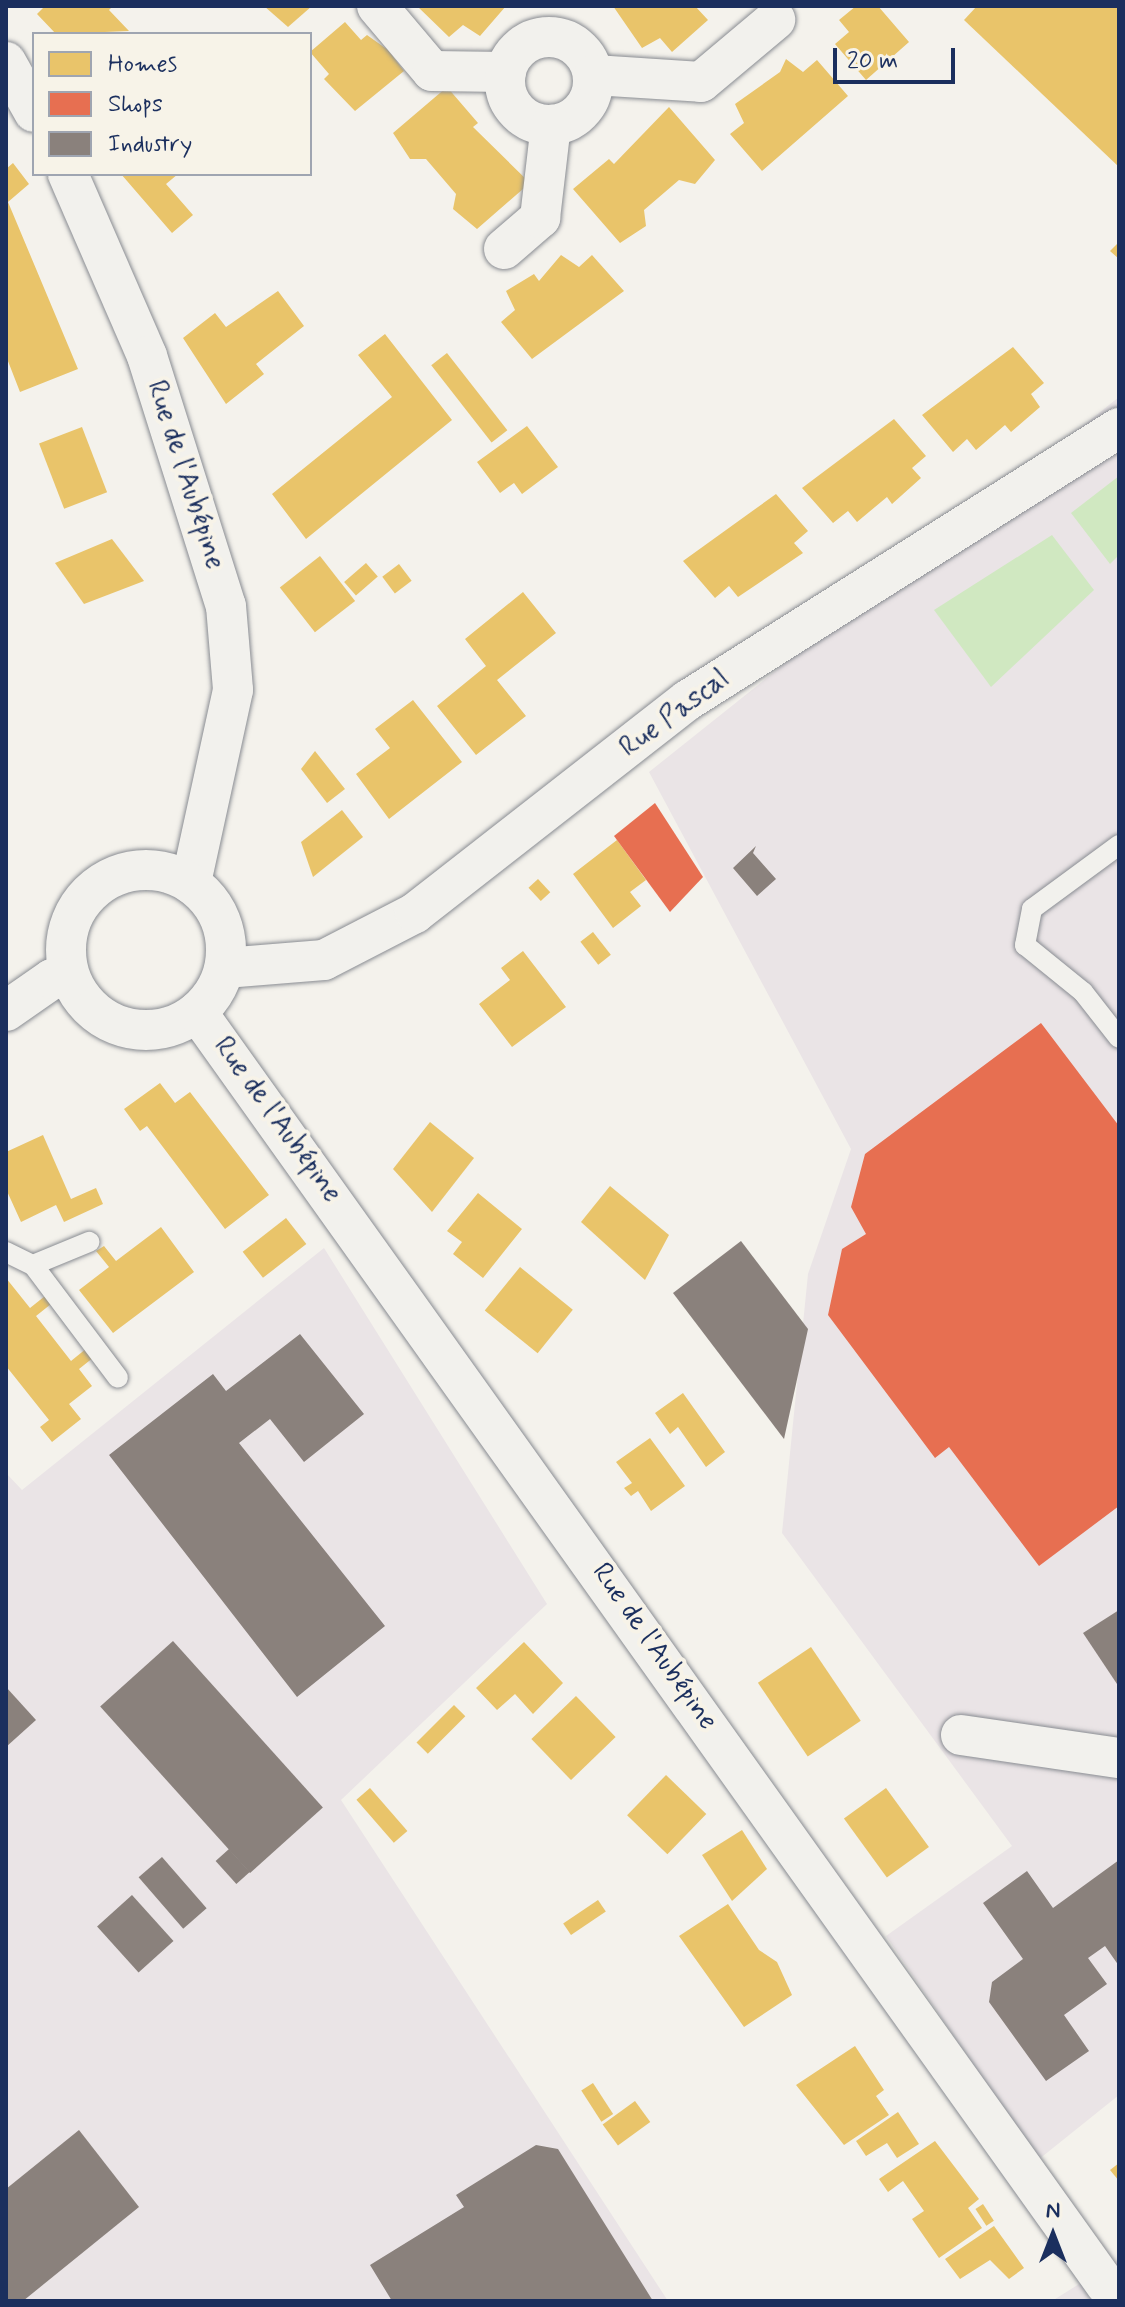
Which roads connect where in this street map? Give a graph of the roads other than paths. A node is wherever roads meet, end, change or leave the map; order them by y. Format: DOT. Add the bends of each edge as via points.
graph roads {
  1 [pos="377,6"];
  2 [pos="775,20"];
  3 [pos="562,22"];
  4 [pos="6,62"];
  5 [pos="506,72"];
  6 [pos="594,75"];
  7 [pos="32,108"];
  8 [pos="551,125"];
  9 [pos="69,176"];
  10 [pos="504,249"];
  11 [pos="1119,428"];
  12 [pos="1119,845"];
  13 [pos="191,883"];
  14 [pos="225,968"];
  15 [pos="70,978"];
  16 [pos="6,1011"];
  17 [pos="197,1012"];
  18 [pos="1119,1038"];
  19 [pos="89,1242"];
  20 [pos="6,1252"];
  21 [pos="33,1265"];
  22 [pos="118,1378"];
  23 [pos="961,1735"];
  24 [pos="1119,1758"];
  25 [pos="1106,2285"];
  1 -- 5 [label="street" via="432,71"];
  2 -- 6 [label="street" via="701,82"];
  3 -- 5 [label="street" via="532,40"];
  3 -- 6 [label="street"];
  4 -- 7 [label="street"];
  5 -- 8 [label="street" via="515,110"];
  6 -- 8 [label="street" via="588,104"];
  8 -- 10 [label="street" via="540,218"];
  9 -- 13 [label="street, Rue de l'Aubépine" via="147,356 226,606 233,690"];
  11 -- 14 [label="street, Rue Pascal" via="688,700 415,913 324,960"];
  12 -- 18 [label="lane" via="1032,909 1025,945 1083,992"];
  13 -- 14 [label="street" via="222,919"];
  13 -- 15 [label="street" via="143,869 96,886 68,928"];
  14 -- 17 [label="street"];
  15 -- 16 [label="street" via="52,979"];
  15 -- 17 [label="street" via="92,1009 125,1028 151,1030"];
  17 -- 25 [label="street, Rue de l'Aubépine"];
  19 -- 21 [label="lane"];
  20 -- 21 [label="lane"];
  21 -- 22 [label="lane"];
  23 -- 24 [label="street"];
}
